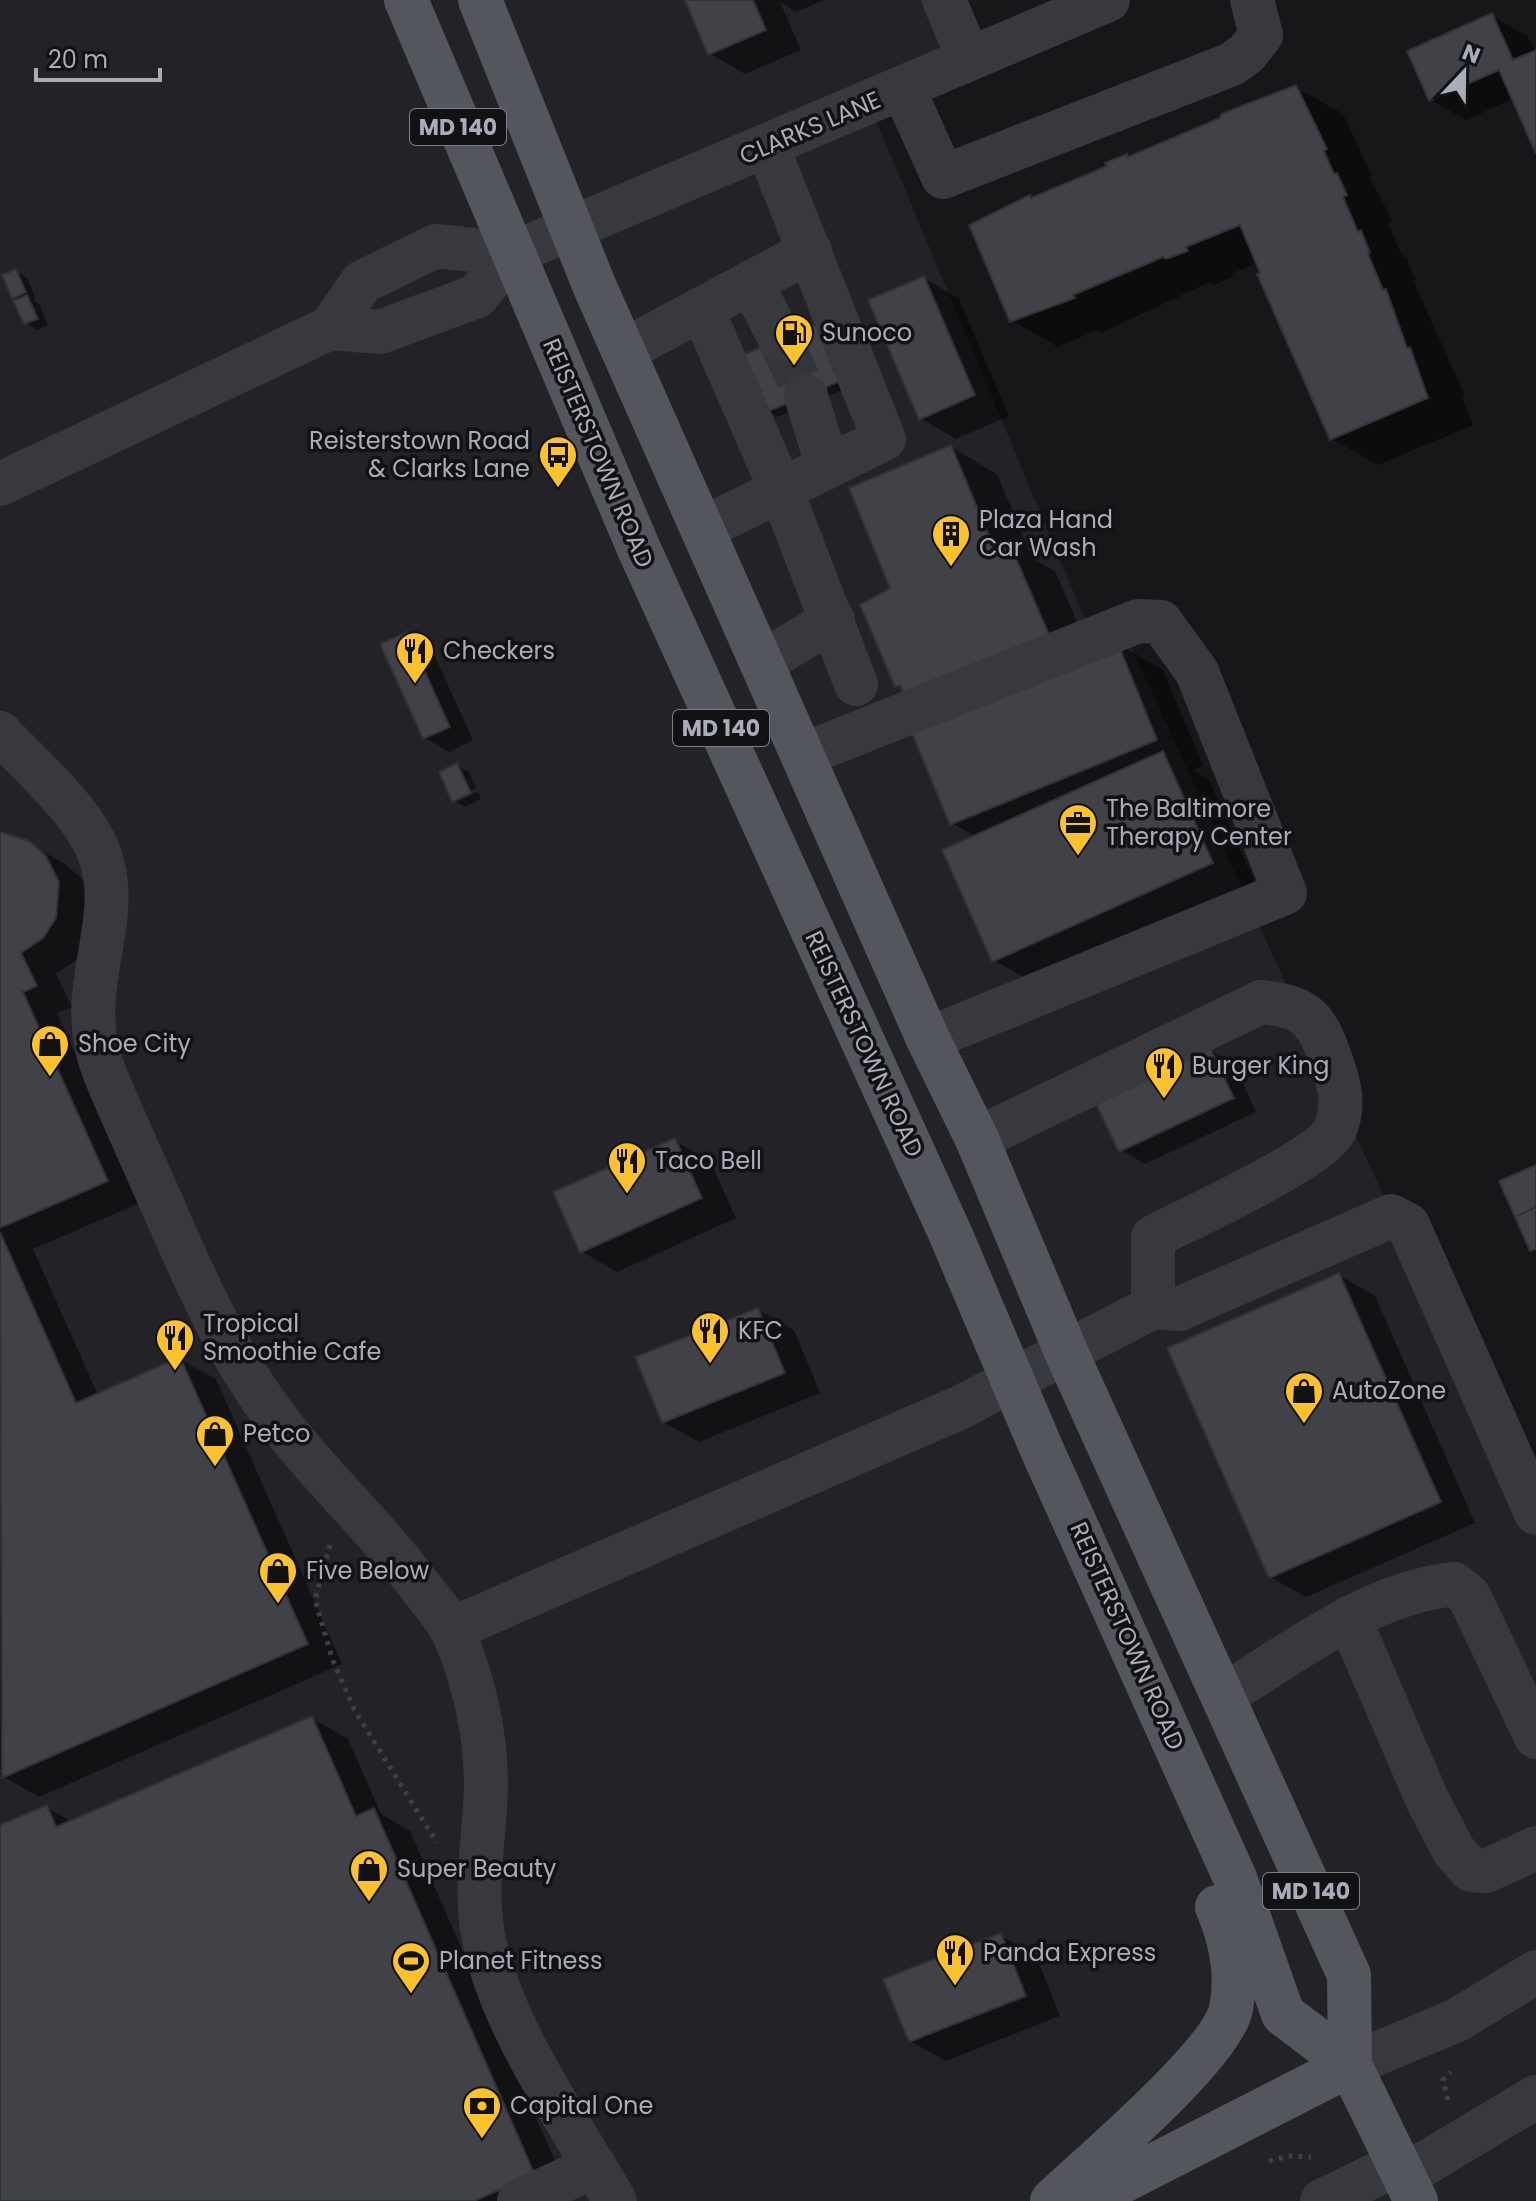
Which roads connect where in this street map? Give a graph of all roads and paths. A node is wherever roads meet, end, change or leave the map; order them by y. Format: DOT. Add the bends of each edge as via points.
graph roads {
  1 [pos="406,0"];
  2 [pos="480,0"];
  3 [pos="944,0"];
  4 [pos="1108,0"];
  5 [pos="1252,0"];
  6 [pos="969,59"];
  7 [pos="903,88"];
  8 [pos="767,146"];
  9 [pos="571,230"];
  10 [pos="810,251"];
  11 [pos="511,254"];
  12 [pos="751,282"];
  13 [pos="702,309"];
  14 [pos="330,328"];
  15 [pos="780,339"];
  16 [pos="623,351"];
  17 [pos="806,396"];
  18 [pos="828,467"];
  19 [pos="0,484"];
  20 [pos="781,490"];
  21 [pos="702,529"];
  22 [pos="833,620"];
  23 [pos="761,663"];
  24 [pos="856,684"];
  25 [pos="0,733"];
  26 [pos="803,755"];
  27 [pos="775,853"];
  28 [pos="928,1039"];
  29 [pos="977,1139"];
  30 [pos="1153,1307"];
  31 [pos="1067,1354"];
  32 [pos="1013,1378"];
  33 [pos="1536,1513"];
  34 [pos="330,1545"];
  35 [pos="1105,1588"];
  36 [pos="1349,1618"];
  37 [pos="452,1629"];
  38 [pos="1223,1696"];
  39 [pos="1536,1737"];
  40 [pos="437,1843"];
  41 [pos="1536,1848"];
  42 [pos="1536,1972"];
  43 [pos="1350,2065"];
  44 [pos="1459,2068"];
  45 [pos="1536,2097"];
  46 [pos="1448,2100"];
  47 [pos="1269,2161"];
  48 [pos="1406,2180"];
  49 [pos="1321,2182"];
  50 [pos="605,2184"];
  51 [pos="519,2201"];
  52 [pos="1052,2201"];
  53 [pos="1084,2201"];
  1 -- 11 [label="main road, REISTERSTOWN ROAD / MD 140"];
  2 -- 9 [label="main road, REISTERSTOWN ROAD / MD 140"];
  3 -- 6 [label="street"];
  4 -- 6 [label="street, CLARKS LANE"];
  5 -- 7 [label="street" via="1261,35 1232,64 943,177"];
  6 -- 7 [label="street, CLARKS LANE"];
  7 -- 8 [label="street, CLARKS LANE"];
  8 -- 9 [label="street, CLARKS LANE"];
  8 -- 10 [label="street"];
  9 -- 11 [label="street, CLARKS LANE"];
  9 -- 16 [label="main road, REISTERSTOWN ROAD / MD 140"];
  10 -- 12 [label="street"];
  10 -- 18 [label="street" via="884,439"];
  11 -- 14 [label="street" via="477,296 380,332"];
  11 -- 14 [label="street" via="436,246 362,282"];
  11 -- 27 [label="main road, REISTERSTOWN ROAD / MD 140"];
  12 -- 13 [label="street"];
  12 -- 15 [label="street"];
  13 -- 16 [label="street"];
  13 -- 20 [label="street"];
  14 -- 19 [label="street"];
  16 -- 21 [label="main road, REISTERSTOWN ROAD / MD 140"];
  17 -- 18 [label="street"];
  18 -- 20 [label="street"];
  20 -- 21 [label="street"];
  20 -- 22 [label="street"];
  21 -- 23 [label="main road, REISTERSTOWN ROAD / MD 140"];
  22 -- 23 [label="street"];
  22 -- 24 [label="street"];
  23 -- 26 [label="main road, REISTERSTOWN ROAD / MD 140"];
  25 -- 37 [label="street" via="85,827 102,858 107,892 91,1021 103,1069 203,1296 236,1360 279,1423 386,1541"];
  26 -- 28 [label="main road, REISTERSTOWN ROAD / MD 140"];
  26 -- 28 [label="street" via="1138,621 1161,622 1197,672 1285,893"];
  27 -- 28 [label="main road" via="835,917 888,1029"];
  27 -- 32 [label="main road, REISTERSTOWN ROAD / MD 140"];
  28 -- 29 [label="main road, REISTERSTOWN ROAD / MD 140"];
  29 -- 30 [label="street" via="1261,1002 1290,1005 1309,1015 1342,1091 1335,1130 1312,1154 1153,1237"];
  29 -- 31 [label="main road, REISTERSTOWN ROAD / MD 140"];
  30 -- 31 [label="street"];
  30 -- 33 [label="street" via="1179,1309 1391,1216 1408,1225"];
  31 -- 32 [label="street"];
  31 -- 38 [label="main road, REISTERSTOWN ROAD / MD 140"];
  32 -- 35 [label="main road, REISTERSTOWN ROAD / MD 140"];
  32 -- 37 [label="street" via="933,1420"];
  34 -- 40 [label="path" via="315,1600 333,1661 354,1709"];
  35 -- 43 [label="main road, REISTERSTOWN ROAD / MD 140" via="1235,1878 1283,2014"];
  35 -- 52 [label="main road" via="1158,1765 1229,1937 1233,1985 1226,2023 1198,2062"];
  36 -- 38 [label="street"];
  36 -- 39 [label="street" via="1430,1586 1454,1584 1469,1596"];
  36 -- 41 [label="street" via="1454,1851 1471,1870 1486,1871"];
  37 -- 50 [label="street" via="481,1726 486,1784 479,1859 483,1931 495,1979 543,2079"];
  38 -- 43 [label="main road, REISTERSTOWN ROAD / MD 140" via="1349,1975"];
  42 -- 43 [label="street" via="1457,2020"];
  43 -- 48 [label="main road, REISTERSTOWN ROAD / MD 140"];
  43 -- 53 [label="main road"];
  44 -- 46 [label="path" via="1443,2080"];
  45 -- 48 [label="street"];
  47 -- 49 [label="path" via="1308,2155"];
  48 -- 49 [label="street"];
  50 -- 51 [label="street"];
}
